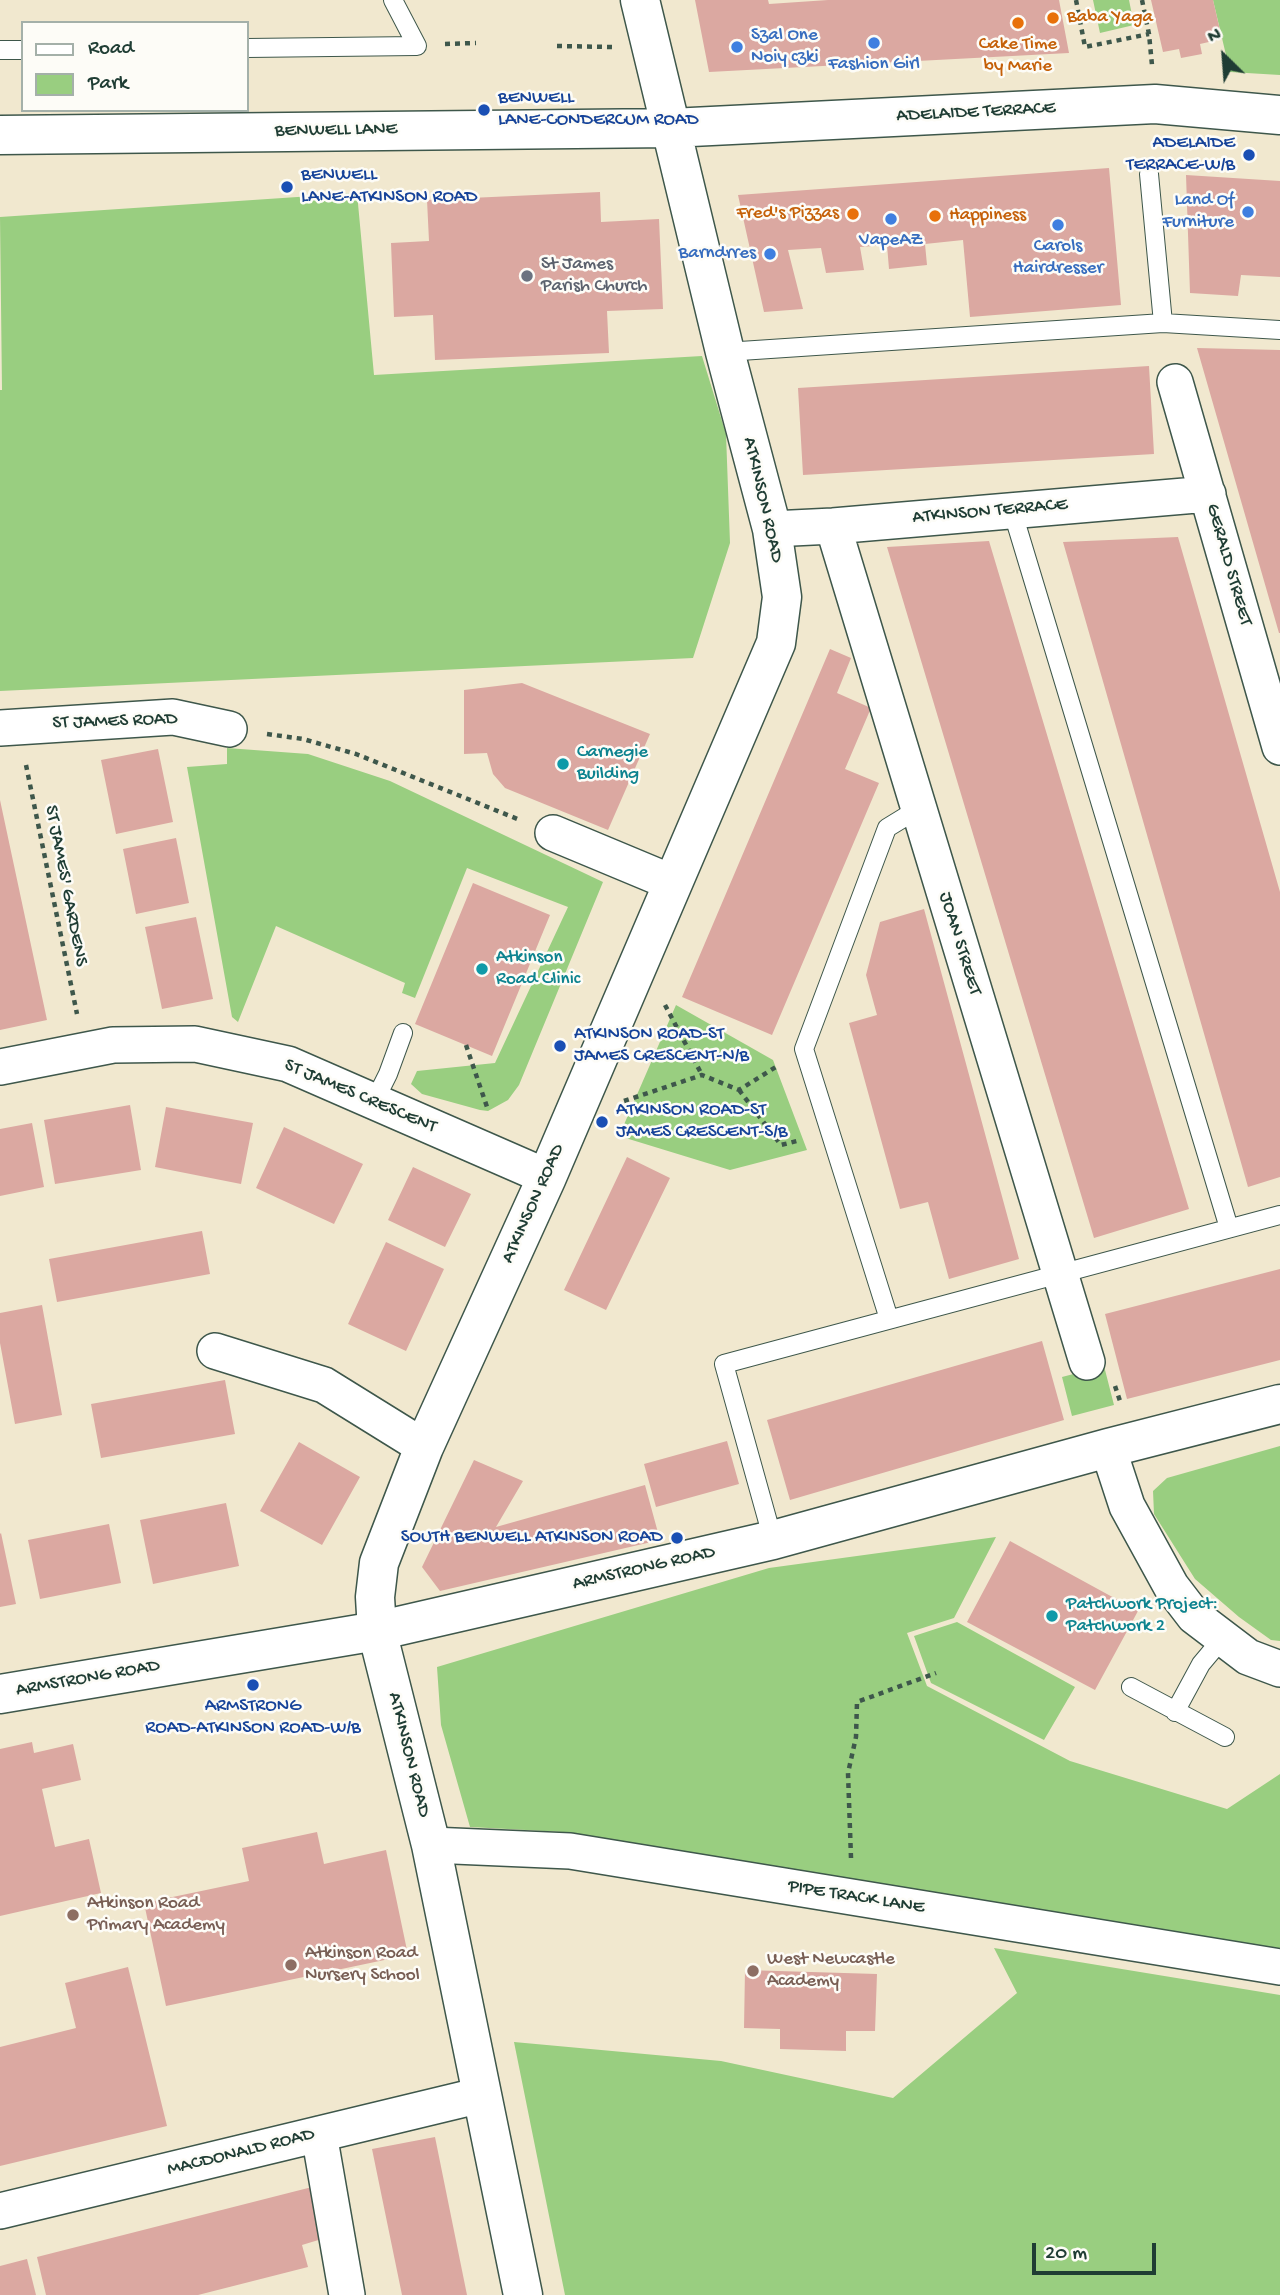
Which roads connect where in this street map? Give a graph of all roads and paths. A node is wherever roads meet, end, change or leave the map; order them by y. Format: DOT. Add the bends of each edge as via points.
graph roads {
  1 [pos="393,0"];
  2 [pos="640,0"];
  3 [pos="1076,0"];
  4 [pos="1142,0"];
  5 [pos="557,46"];
  6 [pos="652,47"];
  7 [pos="248,48"];
  8 [pos="0,50"];
  9 [pos="21,50"];
  10 [pos="1280,115"];
  11 [pos="671,128"];
  12 [pos="0,135"];
  13 [pos="1149,174"];
  14 [pos="1163,323"];
  15 [pos="1280,330"];
  16 [pos="725,352"];
  17 [pos="1175,383"];
  18 [pos="1208,494"];
  19 [pos="1012,510"];
  20 [pos="833,526"];
  21 [pos="772,528"];
  22 [pos="9,727"];
  23 [pos="229,729"];
  24 [pos="1280,747"];
  25 [pos="918,809"];
  26 [pos="553,833"];
  27 [pos="673,883"];
  28 [pos="640,958"];
  29 [pos="403,1033"];
  30 [pos="466,1045"];
  31 [pos="804,1049"];
  32 [pos="84,1051"];
  33 [pos="0,1067"];
  34 [pos="702,1075"];
  35 [pos="739,1090"];
  36 [pos="374,1102"];
  37 [pos="572,1119"];
  38 [pos="830,1132"];
  39 [pos="502,1157"];
  40 [pos="547,1177"];
  41 [pos="1280,1215"];
  42 [pos="1229,1228"];
  43 [pos="1060,1273"];
  44 [pos="889,1319"];
  45 [pos="215,1351"];
  46 [pos="1087,1362"];
  47 [pos="1280,1404"];
  48 [pos="1120,1445"];
  49 [pos="424,1447"];
  50 [pos="773,1540"];
  51 [pos="377,1631"];
  52 [pos="1222,1639"];
  53 [pos="1280,1670"];
  54 [pos="936,1673"];
  55 [pos="1131,1687"];
  56 [pos="0,1694"];
  57 [pos="1175,1712"];
  58 [pos="1224,1737"];
  59 [pos="431,1845"];
  60 [pos="849,1897"];
  61 [pos="1280,1967"];
  62 [pos="481,2095"];
  63 [pos="319,2134"];
  64 [pos="0,2211"];
  65 [pos="347,2295"];
  66 [pos="523,2295"];
  1 -- 7 [label="lane" via="417,46"];
  2 -- 6 [label="main road, ATKINSON ROAD"];
  3 -- 4 [label="path" via="1085,47 1149,34"];
  5 -- 6 [label="path"];
  6 -- 11 [label="main road, ATKINSON ROAD"];
  8 -- 9 [label="lane"];
  10 -- 11 [label="main road, ADELAIDE TERRACE" via="1155,104"];
  11 -- 12 [label="main road, BENWELL LANE"];
  11 -- 16 [label="main road, ATKINSON ROAD"];
  13 -- 14 [label="lane"];
  14 -- 15 [label="lane"];
  14 -- 16 [label="lane"];
  16 -- 21 [label="main road, ATKINSON ROAD"];
  17 -- 18 [label="street, GERALD STREET"];
  18 -- 19 [label="street, ATKINSON TERRACE"];
  18 -- 24 [label="street, GERALD STREET"];
  19 -- 20 [label="street, ATKINSON TERRACE"];
  19 -- 42 [label="lane"];
  20 -- 21 [label="street, ATKINSON TERRACE"];
  20 -- 25 [label="street, JOAN STREET"];
  21 -- 27 [label="main road, ATKINSON ROAD" via="782,597 776,643"];
  22 -- 23 [label="street, ST JAMES ROAD" via="173,717"];
  22 -- 32 [label="path, ST JAMES' GARDENS"];
  23 -- 26 [label="path" via="303,739 356,754"];
  25 -- 31 [label="lane" via="887,828"];
  25 -- 43 [label="street, JOAN STREET"];
  26 -- 27 [label="street"];
  27 -- 28 [label="main road, ATKINSON ROAD"];
  28 -- 34 [label="path"];
  28 -- 37 [label="main road, ATKINSON ROAD"];
  29 -- 36 [label="lane"];
  30 -- 39 [label="path"];
  31 -- 35 [label="path"];
  31 -- 38 [label="lane"];
  32 -- 33 [label="street, ST JAMES CRESCENT"];
  32 -- 36 [label="street, ST JAMES CRESCENT" via="113,1045 195,1044 288,1065"];
  34 -- 35 [label="path"];
  34 -- 37 [label="path"];
  35 -- 38 [label="path" via="781,1145"];
  36 -- 39 [label="street, ST JAMES CRESCENT"];
  37 -- 40 [label="main road, ATKINSON ROAD"];
  38 -- 44 [label="lane"];
  39 -- 40 [label="street, ST JAMES CRESCENT"];
  40 -- 49 [label="main road, ATKINSON ROAD"];
  41 -- 42 [label="lane"];
  42 -- 43 [label="lane"];
  43 -- 44 [label="lane"];
  43 -- 46 [label="street, JOAN STREET"];
  44 -- 50 [label="lane" via="724,1364"];
  45 -- 49 [label="street" via="324,1385"];
  46 -- 48 [label="path" via="1107,1360"];
  47 -- 48 [label="main road, ARMSTRONG ROAD"];
  48 -- 50 [label="main road, ARMSTRONG ROAD"];
  48 -- 52 [label="street" via="1127,1506 1171,1586 1194,1616"];
  49 -- 51 [label="main road, ATKINSON ROAD" via="379,1563"];
  50 -- 51 [label="main road, ARMSTRONG ROAD"];
  51 -- 56 [label="main road, ARMSTRONG ROAD"];
  51 -- 59 [label="main road, ATKINSON ROAD"];
  52 -- 53 [label="street" via="1248,1657"];
  52 -- 57 [label="lane" via="1201,1664"];
  54 -- 60 [label="path" via="858,1702 848,1773"];
  55 -- 57 [label="lane"];
  57 -- 58 [label="lane"];
  59 -- 60 [label="street, PIPE TRACK LANE" via="570,1850"];
  59 -- 62 [label="main road, ATKINSON ROAD"];
  60 -- 61 [label="street, PIPE TRACK LANE"];
  62 -- 63 [label="street, MACDONALD ROAD"];
  62 -- 66 [label="main road, ATKINSON ROAD"];
  63 -- 64 [label="street, MACDONALD ROAD"];
  63 -- 65 [label="street"];
}
